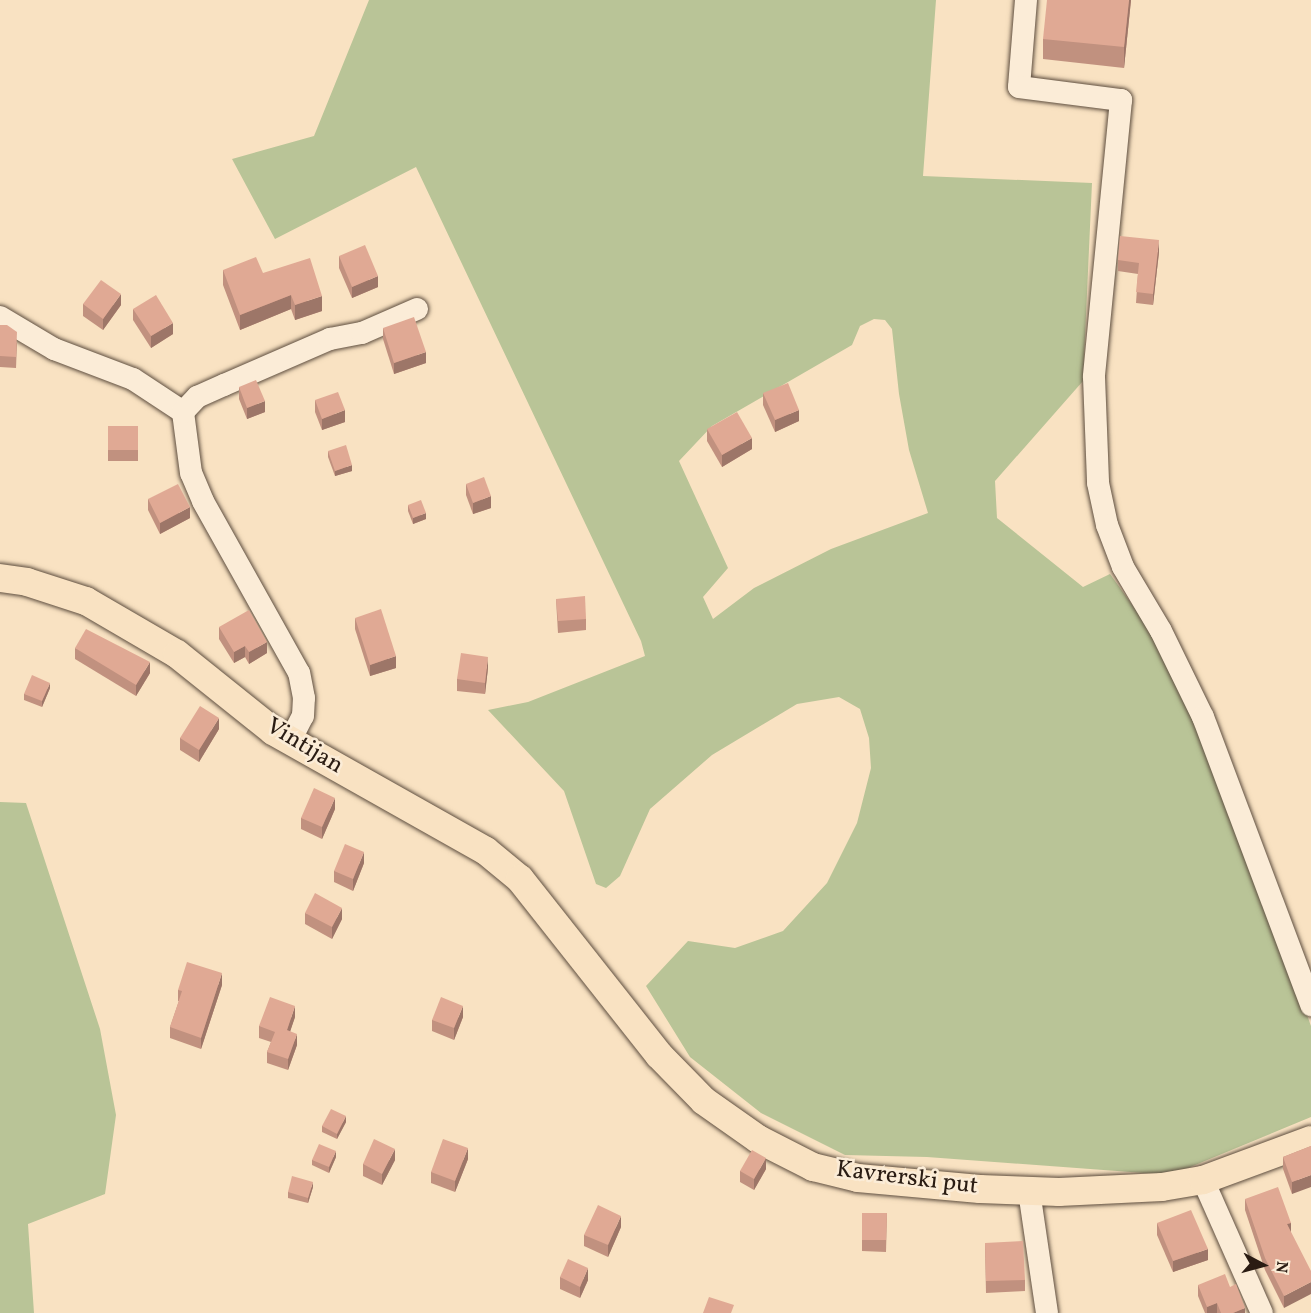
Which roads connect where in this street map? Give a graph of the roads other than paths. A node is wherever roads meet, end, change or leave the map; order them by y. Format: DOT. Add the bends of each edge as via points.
graph roads {
  1 [pos="1026,0"];
  2 [pos="417,309"];
  3 [pos="0,317"];
  4 [pos="183,412"];
  5 [pos="0,578"];
  6 [pos="290,741"];
  7 [pos="580,957"];
  8 [pos="1311,1005"];
  9 [pos="1311,1140"];
  10 [pos="1203,1180"];
  11 [pos="1029,1191"];
  12 [pos="1047,1313"];
  13 [pos="1262,1313"];
  1 -- 8 [label="street" via="1019,87 1121,100 1094,377 1098,483 1107,525 1123,567 1161,631 1203,717"];
  2 -- 4 [label="street" via="362,333 330,339 224,385 197,397"];
  3 -- 4 [label="street" via="49,347 133,379"];
  4 -- 6 [label="street" via="191,473 203,501 299,673 303,716"];
  5 -- 6 [label="main road, Vintijan" via="27,582 86,601 177,654"];
  6 -- 7 [label="main road, Vintijan" via="486,851 520,879"];
  7 -- 11 [label="main road, Kavrerski put" via="659,1055 704,1101 758,1139 813,1167 858,1178"];
  9 -- 10 [label="main road, Kavrerski put"];
  10 -- 11 [label="main road, Kavrerski put" via="1162,1187"];
  10 -- 13 [label="street"];
  11 -- 12 [label="street"];
}
